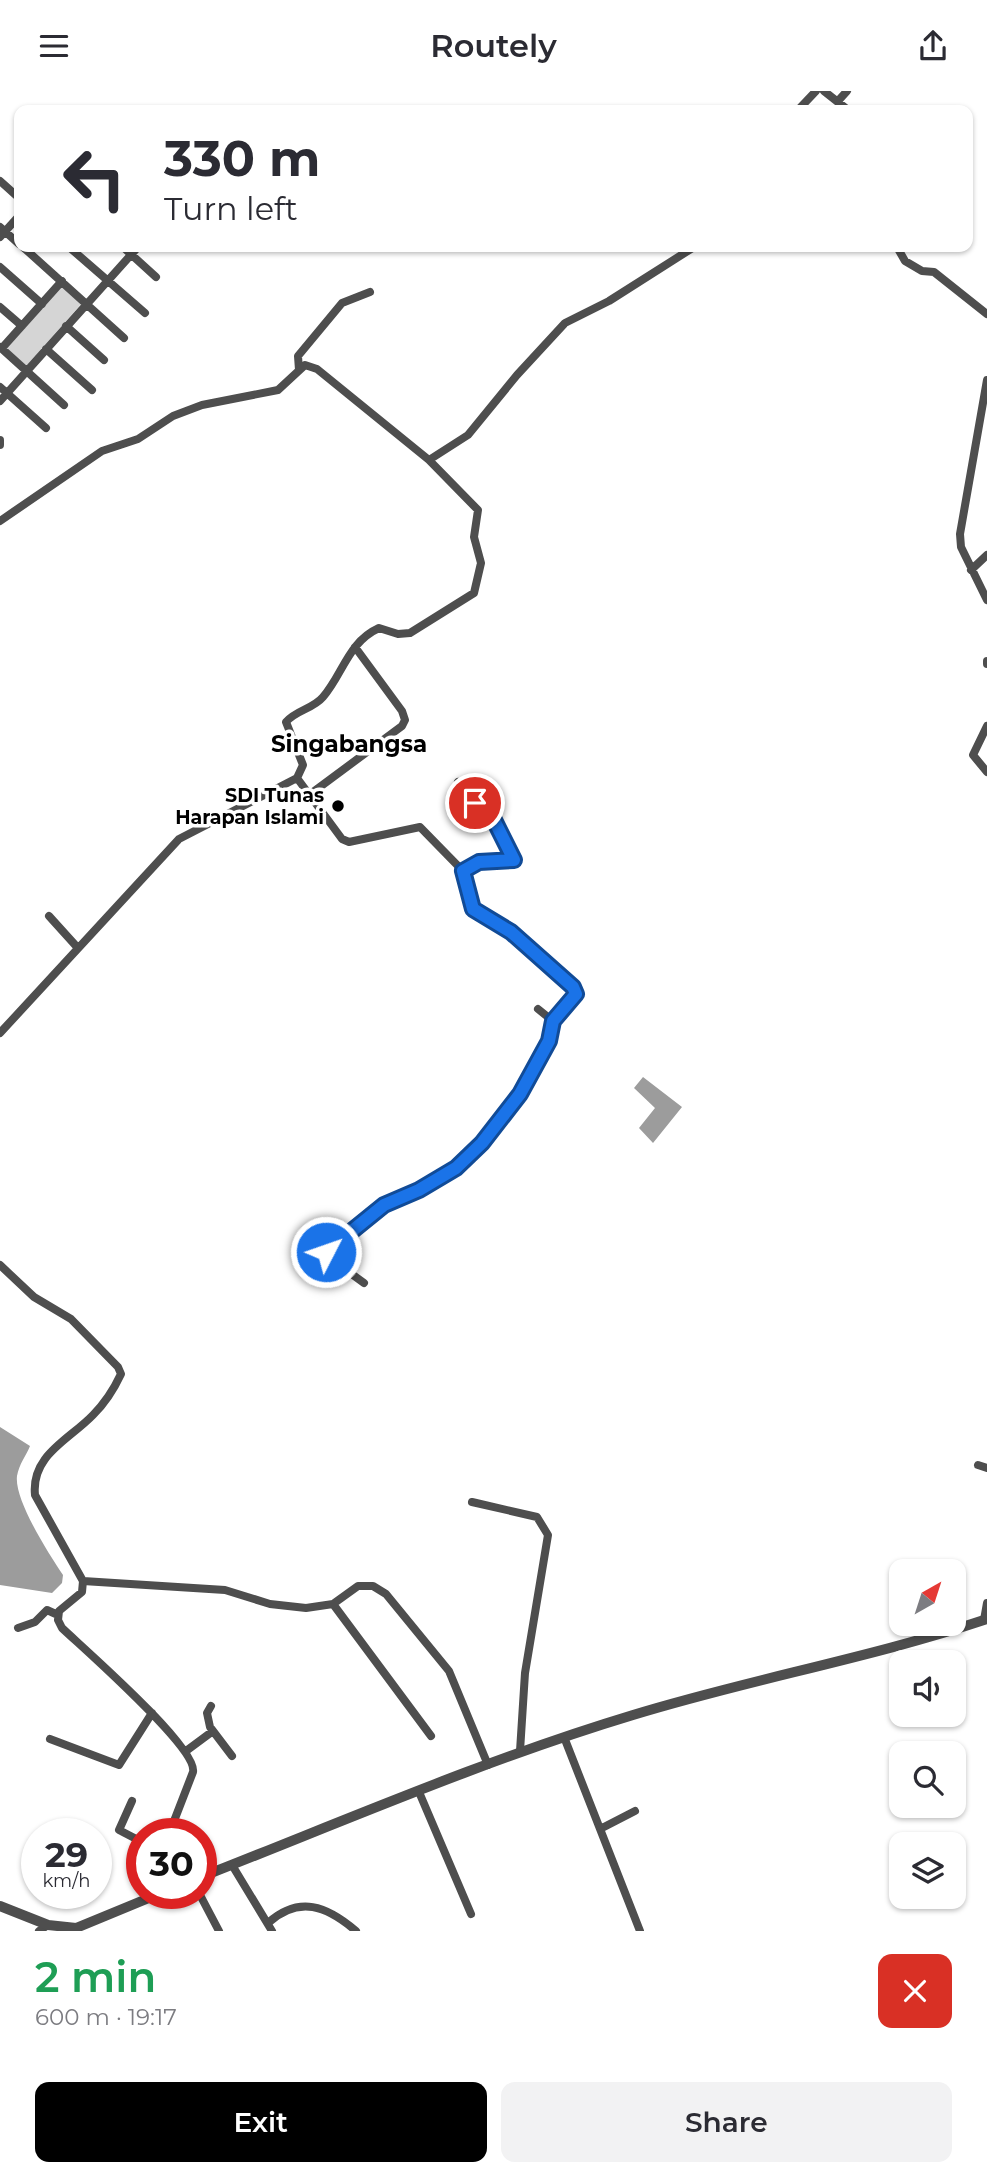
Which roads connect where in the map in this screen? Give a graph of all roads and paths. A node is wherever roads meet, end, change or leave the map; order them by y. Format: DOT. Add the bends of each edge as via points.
graph roads {
  1 [pos="816,91"];
  2 [pos="824,91"];
  3 [pos="847,91"];
  4 [pos="838,101"];
  5 [pos="803,105"];
  6 [pos="842,105"];
  7 [pos="0,181"];
  8 [pos="14,194"];
  9 [pos="29,252"];
  10 [pos="75,252"];
  11 [pos="129,252"];
  12 [pos="684,252"];
  13 [pos="900,252"];
  14 [pos="132,254"];
  15 [pos="0,267"];
  16 [pos="156,277"];
  17 [pos="62,281"];
  18 [pos="107,281"];
  19 [pos="370,292"];
  20 [pos="86,303"];
  21 [pos="42,304"];
  22 [pos="0,307"];
  23 [pos="145,313"];
  24 [pos="987,314"];
  25 [pos="22,326"];
  26 [pos="66,326"];
  27 [pos="124,338"];
  28 [pos="1,348"];
  29 [pos="46,349"];
  30 [pos="104,360"];
  31 [pos="299,370"];
  32 [pos="27,371"];
  33 [pos="987,380"];
  34 [pos="3,390"];
  35 [pos="92,390"];
  36 [pos="0,401"];
  37 [pos="64,405"];
  38 [pos="46,428"];
  39 [pos="429,460"];
  40 [pos="0,521"];
  41 [pos="987,555"];
  42 [pos="971,570"];
  43 [pos="987,600"];
  44 [pos="355,647"];
  45 [pos="987,726"];
  46 [pos="987,772"];
  47 [pos="297,778"];
  48 [pos="458,782"];
  49 [pos="309,795"];
  50 [pos="463,871"];
  51 [pos="49,916"];
  52 [pos="78,947"];
  53 [pos="538,1009"];
  54 [pos="553,1021"];
  55 [pos="0,1033"];
  56 [pos="0,1265"];
  57 [pos="364,1283"];
  58 [pos="472,1502"];
  59 [pos="83,1581"];
  60 [pos="987,1603"];
  61 [pos="333,1604"];
  62 [pos="58,1615"];
  63 [pos="985,1620"];
  64 [pos="18,1628"];
  65 [pos="211,1706"];
  66 [pos="152,1713"];
  67 [pos="213,1731"];
  68 [pos="431,1735"];
  69 [pos="564,1737"];
  70 [pos="50,1739"];
  71 [pos="186,1751"];
  72 [pos="520,1751"];
  73 [pos="232,1756"];
  74 [pos="488,1765"];
  75 [pos="419,1792"];
  76 [pos="132,1801"];
  77 [pos="635,1811"];
  78 [pos="175,1818"];
  79 [pos="602,1828"];
  80 [pos="126,1834"];
  81 [pos="232,1865"];
  82 [pos="217,1871"];
  83 [pos="0,1906"];
  84 [pos="126,1907"];
  85 [pos="207,1909"];
  86 [pos="471,1914"];
  87 [pos="270,1927"];
  88 [pos="43,1928"];
  89 [pos="219,1931"];
  90 [pos="356,1931"];
  91 [pos="640,1931"];
  1 -- 5 [label="street"];
  2 -- 4 [label="street"];
  3 -- 4 [label="street"];
  4 -- 6 [label="street"];
  7 -- 8 [label="street"];
  9 -- 17 [label="street"];
  10 -- 18 [label="street"];
  11 -- 14 [label="street"];
  12 -- 39 [label="street" via="609,301 565,323 468,435"];
  13 -- 24 [label="street" via="905,261 939,275"];
  14 -- 16 [label="street"];
  14 -- 18 [label="street"];
  15 -- 21 [label="street"];
  17 -- 20 [label="street"];
  17 -- 21 [label="street"];
  18 -- 20 [label="street"];
  18 -- 23 [label="street"];
  19 -- 31 [label="street" via="339,306 298,356"];
  20 -- 26 [label="street"];
  20 -- 27 [label="street"];
  21 -- 25 [label="street"];
  22 -- 25 [label="street"];
  25 -- 28 [label="street"];
  26 -- 29 [label="street"];
  26 -- 30 [label="street"];
  28 -- 32 [label="street"];
  29 -- 32 [label="street"];
  29 -- 35 [label="street"];
  31 -- 39 [label="street" via="309,365 317,369"];
  31 -- 40 [label="street" via="278,390 202,405 173,416 138,439 102,451"];
  32 -- 34 [label="street"];
  32 -- 37 [label="street"];
  33 -- 42 [label="street" via="960,534"];
  34 -- 36 [label="street"];
  34 -- 38 [label="street"];
  39 -- 44 [label="street" via="478,510 474,537 481,563 477,586 469,598 410,633 379,628"];
  41 -- 42 [label="street"];
  42 -- 43 [label="street"];
  44 -- 47 [label="street" via="323,698 286,722 303,765"];
  44 -- 49 [label="street" via="405,720"];
  45 -- 46 [label="street" via="973,755"];
  47 -- 49 [label="street"];
  47 -- 52 [label="street" via="214,824 187,832"];
  48 -- 50 [label="street" via="493,818 514,860 479,862"];
  49 -- 50 [label="street" via="342,839 357,842 420,827"];
  50 -- 54 [label="street" via="477,913 511,932 575,989 576,994"];
  51 -- 52 [label="street"];
  52 -- 55 [label="street"];
  53 -- 54 [label="street"];
  54 -- 57 [label="street" via="549,1041 520,1094 482,1143 456,1168 384,1205 326,1250"];
  56 -- 59 [label="street" via="34,1297 71,1319 121,1374 97,1411 47,1455 33,1484 40,1508"];
  58 -- 72 [label="street" via="537,1517 548,1535 525,1672"];
  59 -- 61 [label="street" via="225,1590 270,1604 306,1608"];
  59 -- 62 [label="street" via="82,1592"];
  60 -- 63 [label="street"];
  61 -- 68 [label="street"];
  61 -- 74 [label="street" via="358,1586 373,1586 386,1594 449,1671"];
  62 -- 64 [label="street" via="47,1610 35,1622"];
  62 -- 66 [label="street" via="62,1628"];
  63 -- 69 [label="street"];
  65 -- 67 [label="street" via="207,1719"];
  66 -- 70 [label="street" via="119,1765"];
  66 -- 71 [label="street"];
  67 -- 71 [label="street"];
  67 -- 73 [label="street"];
  69 -- 72 [label="street"];
  69 -- 79 [label="street"];
  71 -- 78 [label="street" via="193,1772"];
  72 -- 74 [label="street"];
  74 -- 75 [label="street"];
  75 -- 81 [label="street"];
  75 -- 86 [label="street"];
  76 -- 80 [label="street" via="119,1830"];
  77 -- 79 [label="street"];
  79 -- 91 [label="street" via="617,1879"];
  81 -- 82 [label="street"];
  81 -- 87 [label="street"];
  83 -- 88 [label="street"];
  84 -- 88 [label="street" via="76,1928"];
  85 -- 89 [label="street"];
  87 -- 90 [label="street" via="287,1909 305,1904 324,1909"];
}
